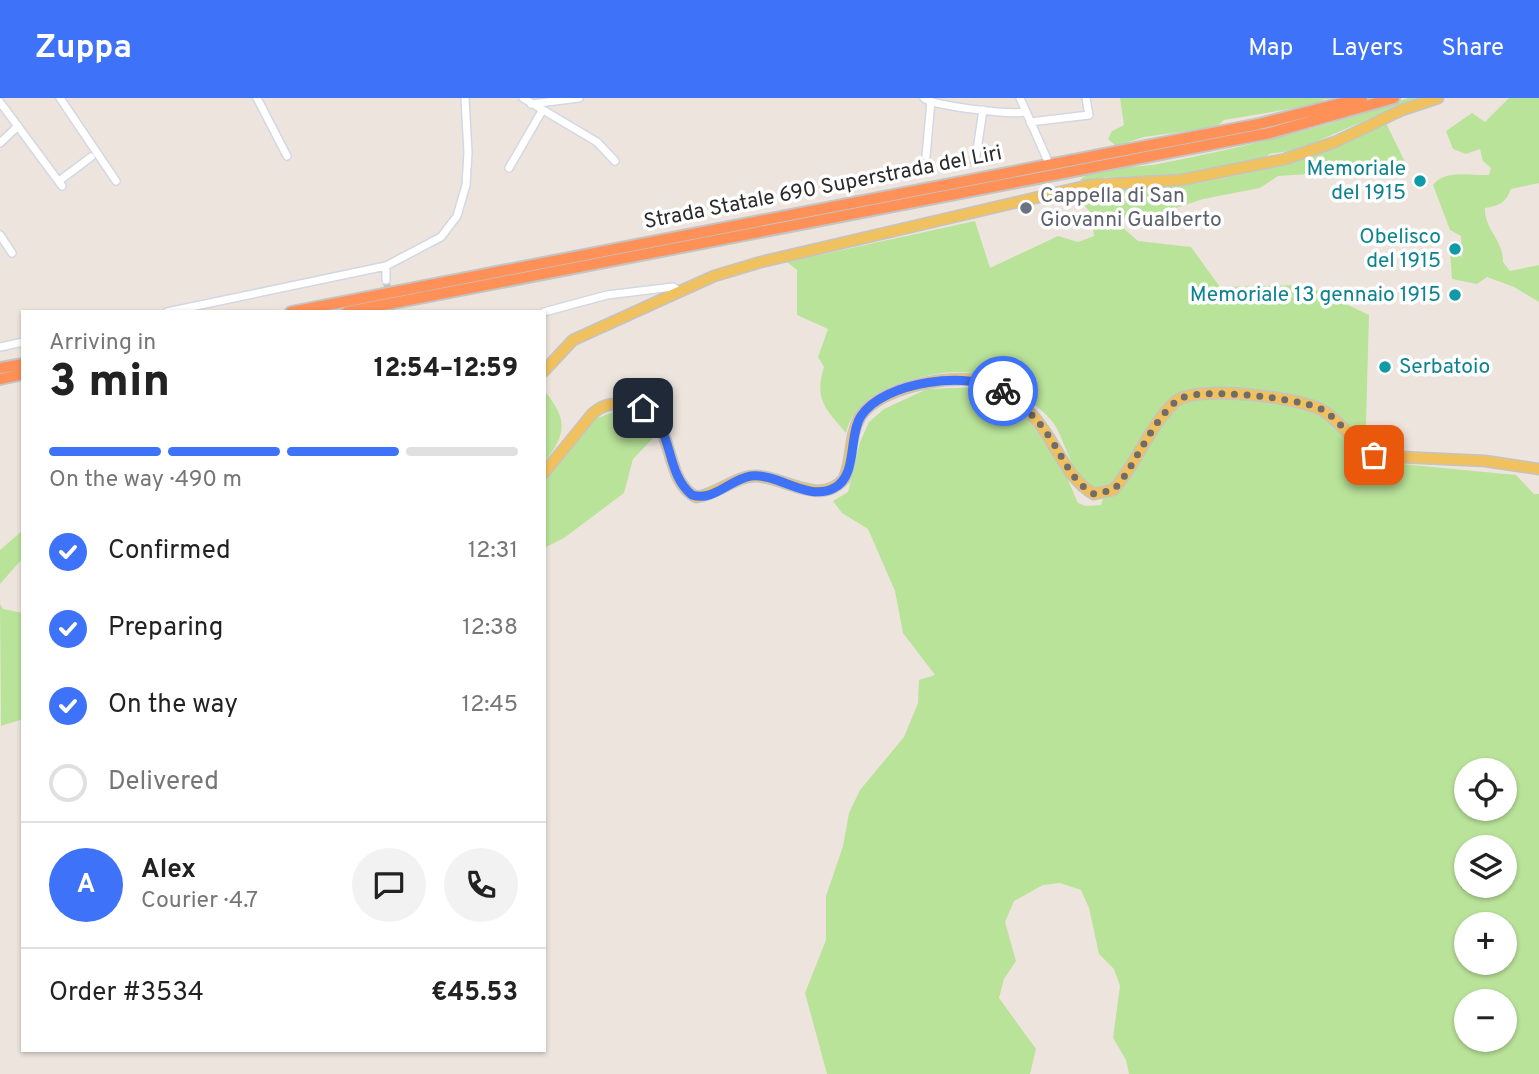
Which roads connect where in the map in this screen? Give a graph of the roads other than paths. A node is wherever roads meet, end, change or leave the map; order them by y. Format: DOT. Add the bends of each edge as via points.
graph roads {
  1 [pos="60,98"];
  2 [pos="257,98"];
  3 [pos="465,98"];
  4 [pos="523,98"];
  5 [pos="579,98"];
  6 [pos="1020,98"];
  7 [pos="1086,98"];
  8 [pos="1362,98"];
  9 [pos="1394,98"];
  10 [pos="1438,98"];
  11 [pos="928,100"];
  12 [pos="0,102"];
  13 [pos="531,104"];
  14 [pos="983,110"];
  15 [pos="542,111"];
  16 [pos="1025,112"];
  17 [pos="1030,122"];
  18 [pos="18,127"];
  19 [pos="0,143"];
  20 [pos="287,156"];
  21 [pos="926,156"];
  22 [pos="91,157"];
  23 [pos="1047,159"];
  24 [pos="615,161"];
  25 [pos="975,163"];
  26 [pos="509,168"];
  27 [pos="116,181"];
  28 [pos="0,235"];
  29 [pos="12,253"];
  30 [pos="386,266"];
  31 [pos="386,280"];
  32 [pos="680,291"];
  33 [pos="177,310"];
  34 [pos="301,310"];
  35 [pos="356,310"];
  36 [pos="546,311"];
  37 [pos="21,342"];
  38 [pos="0,346"];
  39 [pos="21,363"];
  40 [pos="0,368"];
  41 [pos="546,369"];
  42 [pos="21,374"];
  43 [pos="0,379"];
  44 [pos="1539,469"];
  45 [pos="546,471"];
  1 -- 27 [label="street"];
  2 -- 20 [label="street"];
  3 -- 30 [label="street" via="468,166 457,216 441,237"];
  4 -- 13 [label="street"];
  5 -- 13 [label="street"];
  6 -- 16 [label="street"];
  7 -- 17 [label="street" via="1089,115"];
  8 -- 34 [label="highway, Strada Statale 690 Superstrada del Liri" via="1259,124"];
  9 -- 35 [label="highway, Strada Statale 690 Superstrada del Liri" via="1256,135"];
  10 -- 32 [label="main road" via="1285,159 1181,180 1081,187 761,262"];
  11 -- 14 [label="street"];
  11 -- 21 [label="street"];
  12 -- 18 [label="street"];
  13 -- 15 [label="street"];
  14 -- 16 [label="street"];
  14 -- 25 [label="street"];
  15 -- 24 [label="street" via="597,142"];
  15 -- 26 [label="street"];
  16 -- 17 [label="street"];
  17 -- 23 [label="street"];
  18 -- 19 [label="street"];
  18 -- 22 [label="street" via="61,183"];
  28 -- 29 [label="street"];
  30 -- 31 [label="street"];
  30 -- 33 [label="street"];
  32 -- 36 [label="street" via="673,287 607,295"];
  32 -- 41 [label="main road" via="573,340"];
  37 -- 38 [label="street"];
  39 -- 40 [label="highway"];
  42 -- 43 [label="highway"];
  44 -- 45 [label="main road" via="1485,461 1380,456 1367,451 1340,423 1294,399 1191,395 1171,407 1113,490 1094,494 1074,480 1032,414 988,383 960,379 897,390 867,409 854,430 844,479 826,491 754,476 696,497 679,480 659,422 643,408 617,403 600,406"];
}
